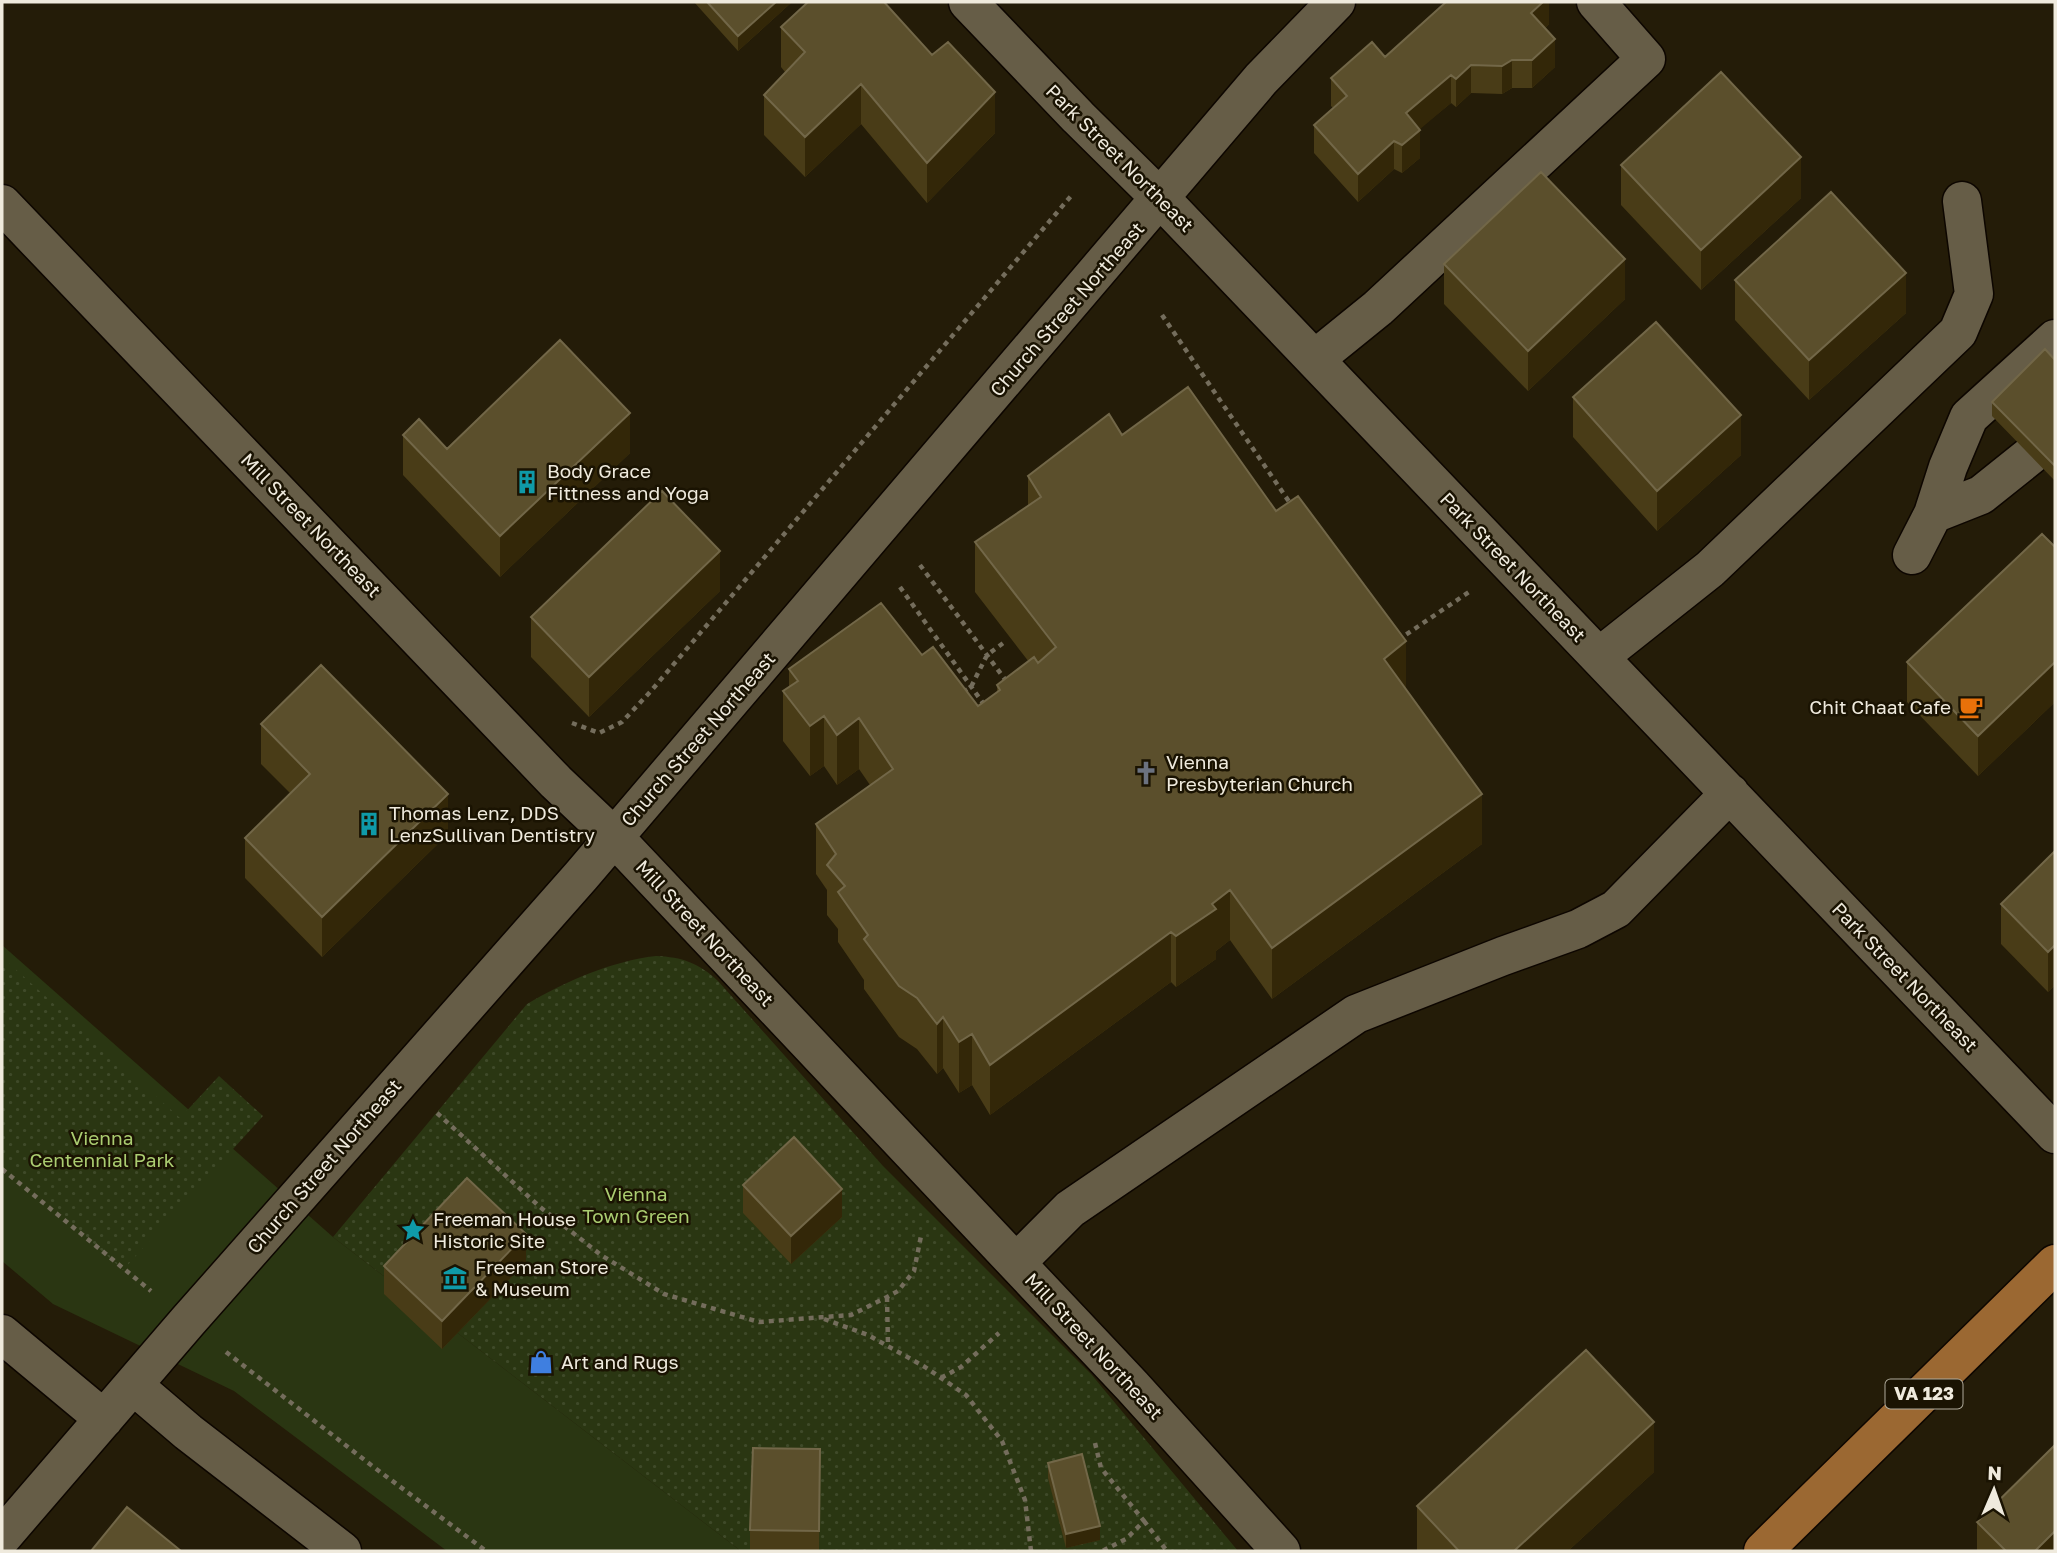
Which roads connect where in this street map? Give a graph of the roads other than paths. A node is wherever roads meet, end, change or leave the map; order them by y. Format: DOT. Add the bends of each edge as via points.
graph roads {
  1 [pos="968,2"];
  2 [pos="1336,2"];
  3 [pos="1596,2"];
  4 [pos="1161,199"];
  5 [pos="1962,201"];
  6 [pos="2,204"];
  7 [pos="2055,339"];
  8 [pos="1315,359"];
  9 [pos="2031,455"];
  10 [pos="1933,514"];
  11 [pos="1912,555"];
  12 [pos="1599,657"];
  13 [pos="1730,793"];
  14 [pos="614,837"];
  15 [pos="2055,1134"];
  16 [pos="1016,1263"];
  17 [pos="2055,1264"];
  18 [pos="2,1334"];
  19 [pos="133,1385"];
  20 [pos="104,1419"];
  21 [pos="2,1537"];
  22 [pos="342,1551"];
  23 [pos="1281,1551"];
  24 [pos="1763,1551"];
  1 -- 4 [label="street, Park Street Northeast"];
  2 -- 4 [label="street, Church Street Northeast" via="1262,79"];
  3 -- 8 [label="street" via="1646,59 1378,307"];
  4 -- 8 [label="street, Park Street Northeast"];
  4 -- 14 [label="street, Church Street Northeast"];
  5 -- 12 [label="street" via="1974,294 1958,332 1710,569"];
  6 -- 14 [label="street, Mill Street Northeast"];
  7 -- 10 [label="street" via="1969,417"];
  8 -- 12 [label="street, Park Street Northeast"];
  9 -- 10 [label="street" via="1981,495"];
  10 -- 11 [label="street"];
  12 -- 13 [label="street, Park Street Northeast"];
  13 -- 15 [label="street, Park Street Northeast"];
  13 -- 16 [label="street" via="1616,909 1578,929 1356,1014 1070,1209"];
  14 -- 16 [label="street, Mill Street Northeast"];
  14 -- 19 [label="street, Church Street Northeast"];
  16 -- 23 [label="street, Mill Street Northeast"];
  17 -- 24 [label="main road, VA 123"];
  18 -- 20 [label="street"];
  19 -- 20 [label="street, Church Street Northeast"];
  19 -- 22 [label="street"];
  20 -- 21 [label="street, Church Street Northeast"];
}
